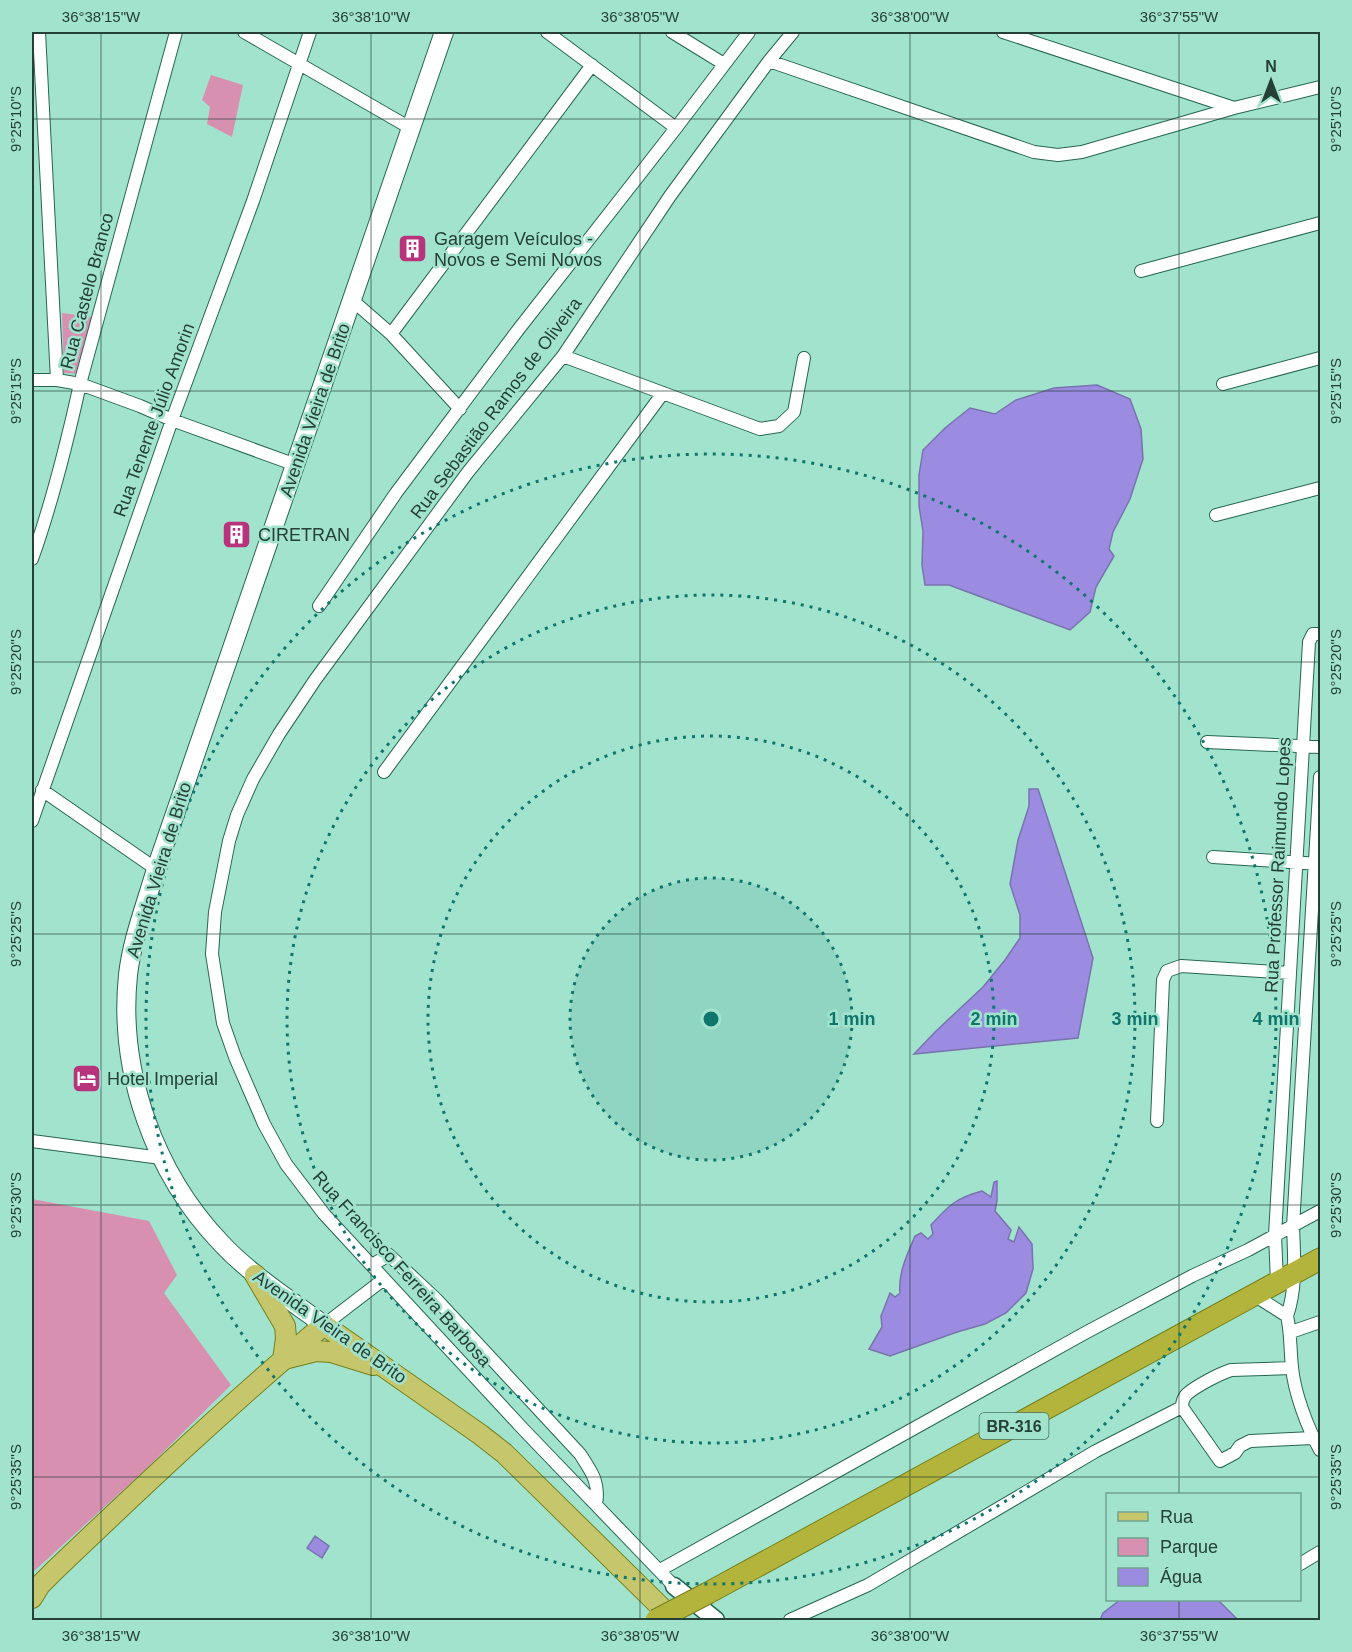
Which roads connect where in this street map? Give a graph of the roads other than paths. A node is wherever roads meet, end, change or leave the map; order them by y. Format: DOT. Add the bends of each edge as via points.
graph roads {
  1 [pos="39,32"];
  2 [pos="176,32"];
  3 [pos="244,32"];
  4 [pos="310,32"];
  5 [pos="444,32"];
  6 [pos="547,32"];
  7 [pos="672,32"];
  8 [pos="748,32"];
  9 [pos="793,32"];
  10 [pos="1003,32"];
  11 [pos="769,62"];
  12 [pos="299,64"];
  13 [pos="724,64"];
  14 [pos="592,65"];
  15 [pos="1320,87"];
  16 [pos="1234,108"];
  17 [pos="412,129"];
  18 [pos="676,129"];
  19 [pos="1320,223"];
  20 [pos="1141,271"];
  21 [pos="352,300"];
  22 [pos="391,334"];
  23 [pos="563,356"];
  24 [pos="804,358"];
  25 [pos="1320,358"];
  26 [pos="32,380"];
  27 [pos="57,380"];
  28 [pos="80,384"];
  29 [pos="1223,384"];
  30 [pos="663,393"];
  31 [pos="460,409"];
  32 [pos="172,420"];
  33 [pos="296,465"];
  34 [pos="1320,488"];
  35 [pos="1216,515"];
  36 [pos="36,537"];
  37 [pos="32,559"];
  38 [pos="319,606"];
  39 [pos="1320,634"];
  40 [pos="1207,742"];
  41 [pos="1302,747"];
  42 [pos="1320,747"];
  43 [pos="384,772"];
  44 [pos="1320,777"];
  45 [pos="253,779"];
  46 [pos="42,790"];
  47 [pos="32,821"];
  48 [pos="1213,857"];
  49 [pos="1297,862"];
  50 [pos="1318,864"];
  51 [pos="156,869"];
  52 [pos="1290,973"];
  53 [pos="1315,977"];
  54 [pos="1157,1120"];
  55 [pos="32,1141"];
  56 [pos="161,1158"];
  57 [pos="1320,1211"];
  58 [pos="1293,1226"];
  59 [pos="1275,1235"];
  60 [pos="1320,1259"];
  61 [pos="372,1265"];
  62 [pos="255,1275"];
  63 [pos="1286,1277"];
  64 [pos="384,1279"];
  65 [pos="1254,1295"];
  66 [pos="1287,1316"];
  67 [pos="1320,1322"];
  68 [pos="324,1325"];
  69 [pos="1291,1332"];
  70 [pos="283,1360"];
  71 [pos="1292,1368"];
  72 [pos="393,1372"];
  73 [pos="1182,1407"];
  74 [pos="1313,1438"];
  75 [pos="1320,1450"];
  76 [pos="596,1504"];
  77 [pos="1320,1552"];
  78 [pos="1301,1563"];
  79 [pos="660,1570"];
  80 [pos="674,1586"];
  81 [pos="32,1598"];
  82 [pos="656,1620"];
  83 [pos="674,1620"];
  84 [pos="716,1620"];
  85 [pos="790,1620"];
  1 -- 27 [label="street"];
  2 -- 28 [label="street, Rua Castelo Branco"];
  3 -- 12 [label="street"];
  4 -- 12 [label="street, Rua Tenente Júlio Amorin"];
  5 -- 17 [label="main road, Avenida Vieira de Brito"];
  6 -- 14 [label="street"];
  7 -- 13 [label="street"];
  8 -- 13 [label="street, Rua Sebastião Ramos de Oliveira"];
  9 -- 11 [label="street, Rua Sebastião Ramos de Oliveira"];
  10 -- 16 [label="street"];
  11 -- 16 [label="street" via="1034,152 1058,155 1082,152"];
  11 -- 23 [label="street, Rua Sebastião Ramos de Oliveira" via="670,196"];
  12 -- 17 [label="street"];
  12 -- 32 [label="street, Rua Tenente Júlio Amorin"];
  13 -- 18 [label="street, Rua Sebastião Ramos de Oliveira"];
  14 -- 18 [label="street"];
  14 -- 22 [label="street"];
  15 -- 16 [label="street"];
  17 -- 21 [label="main road, Avenida Vieira de Brito"];
  18 -- 31 [label="street, Rua Sebastião Ramos de Oliveira"];
  19 -- 20 [label="street"];
  21 -- 22 [label="street"];
  21 -- 33 [label="main road, Avenida Vieira de Brito"];
  22 -- 31 [label="street"];
  23 -- 30 [label="street"];
  23 -- 45 [label="street, Rua Sebastião Ramos de Oliveira" via="468,472 315,680"];
  24 -- 30 [label="street" via="794,412 780,426 760,429"];
  25 -- 29 [label="street"];
  26 -- 27 [label="street"];
  27 -- 28 [label="street"];
  28 -- 32 [label="street"];
  28 -- 36 [label="street, Rua Castelo Branco"];
  30 -- 43 [label="street"];
  31 -- 38 [label="street, Rua Sebastião Ramos de Oliveira" via="396,493"];
  32 -- 33 [label="street"];
  32 -- 46 [label="street, Rua Tenente Júlio Amorin"];
  33 -- 51 [label="main road, Avenida Vieira de Brito"];
  34 -- 35 [label="street"];
  36 -- 37 [label="street, Rua Castelo Branco"];
  39 -- 41 [label="street, Rua Professor Raimundo Lopes" via="1313,634 1309,642"];
  40 -- 41 [label="street"];
  41 -- 42 [label="street"];
  41 -- 49 [label="street, Rua Professor Raimundo Lopes"];
  44 -- 50 [label="street, Rua Professor Raimundo Lopes"];
  45 -- 61 [label="street, Rua Francisco Ferreira Barbosa" via="229,841 214,912 212,954 223,1023 260,1115 286,1164 324,1214"];
  46 -- 47 [label="street, Rua Tenente Júlio Amorin"];
  46 -- 51 [label="street"];
  48 -- 49 [label="street"];
  49 -- 50 [label="street"];
  49 -- 52 [label="street, Rua Professor Raimundo Lopes"];
  50 -- 53 [label="street, Rua Professor Raimundo Lopes"];
  51 -- 56 [label="main road, Avenida Vieira de Brito" via="132,953 127,1018 138,1095"];
  52 -- 54 [label="street" via="1181,966 1167,971 1163,980"];
  52 -- 59 [label="street, Rua Professor Raimundo Lopes"];
  53 -- 58 [label="street, Rua Professor Raimundo Lopes"];
  55 -- 56 [label="street"];
  56 -- 62 [label="main road, Avenida Vieira de Brito" via="219,1242"];
  57 -- 58 [label="street"];
  58 -- 59 [label="street"];
  58 -- 63 [label="street, Rua Professor Raimundo Lopes"];
  59 -- 63 [label="street, Rua Professor Raimundo Lopes"];
  59 -- 79 [label="street" via="1085,1333"];
  60 -- 63 [label="highway, BR-316"];
  61 -- 64 [label="street, Rua Francisco Ferreira Barbosa"];
  61 -- 76 [label="street" via="389,1255 437,1300 580,1454 595,1478"];
  62 -- 68 [label="main road, Avenida Vieira de Brito"];
  62 -- 70 [label="main road" via="285,1326"];
  63 -- 65 [label="highway, BR-316"];
  63 -- 66 [label="street" via="1290,1306"];
  64 -- 68 [label="street"];
  64 -- 76 [label="street, Rua Francisco Ferreira Barbosa"];
  65 -- 66 [label="street"];
  65 -- 82 [label="highway, BR-316, bridge"];
  66 -- 69 [label="street"];
  67 -- 69 [label="street"];
  68 -- 70 [label="main road"];
  68 -- 72 [label="main road, Avenida Vieira de Brito"];
  69 -- 71 [label="street"];
  70 -- 72 [label="main road" via="316,1351 331,1352"];
  70 -- 81 [label="main road" via="55,1570"];
  71 -- 73 [label="street" via="1222,1373 1185,1395"];
  71 -- 74 [label="street"];
  72 -- 83 [label="main road, Avenida Vieira de Brito" via="504,1453"];
  73 -- 74 [label="street" via="1220,1461 1250,1442"];
  73 -- 85 [label="street" via="1096,1451 868,1585"];
  74 -- 75 [label="street"];
  76 -- 79 [label="street, Rua Francisco Ferreira Barbosa"];
  77 -- 78 [label="street"];
  79 -- 80 [label="street, Rua Francisco Ferreira Barbosa"];
  80 -- 84 [label="street"];
}
